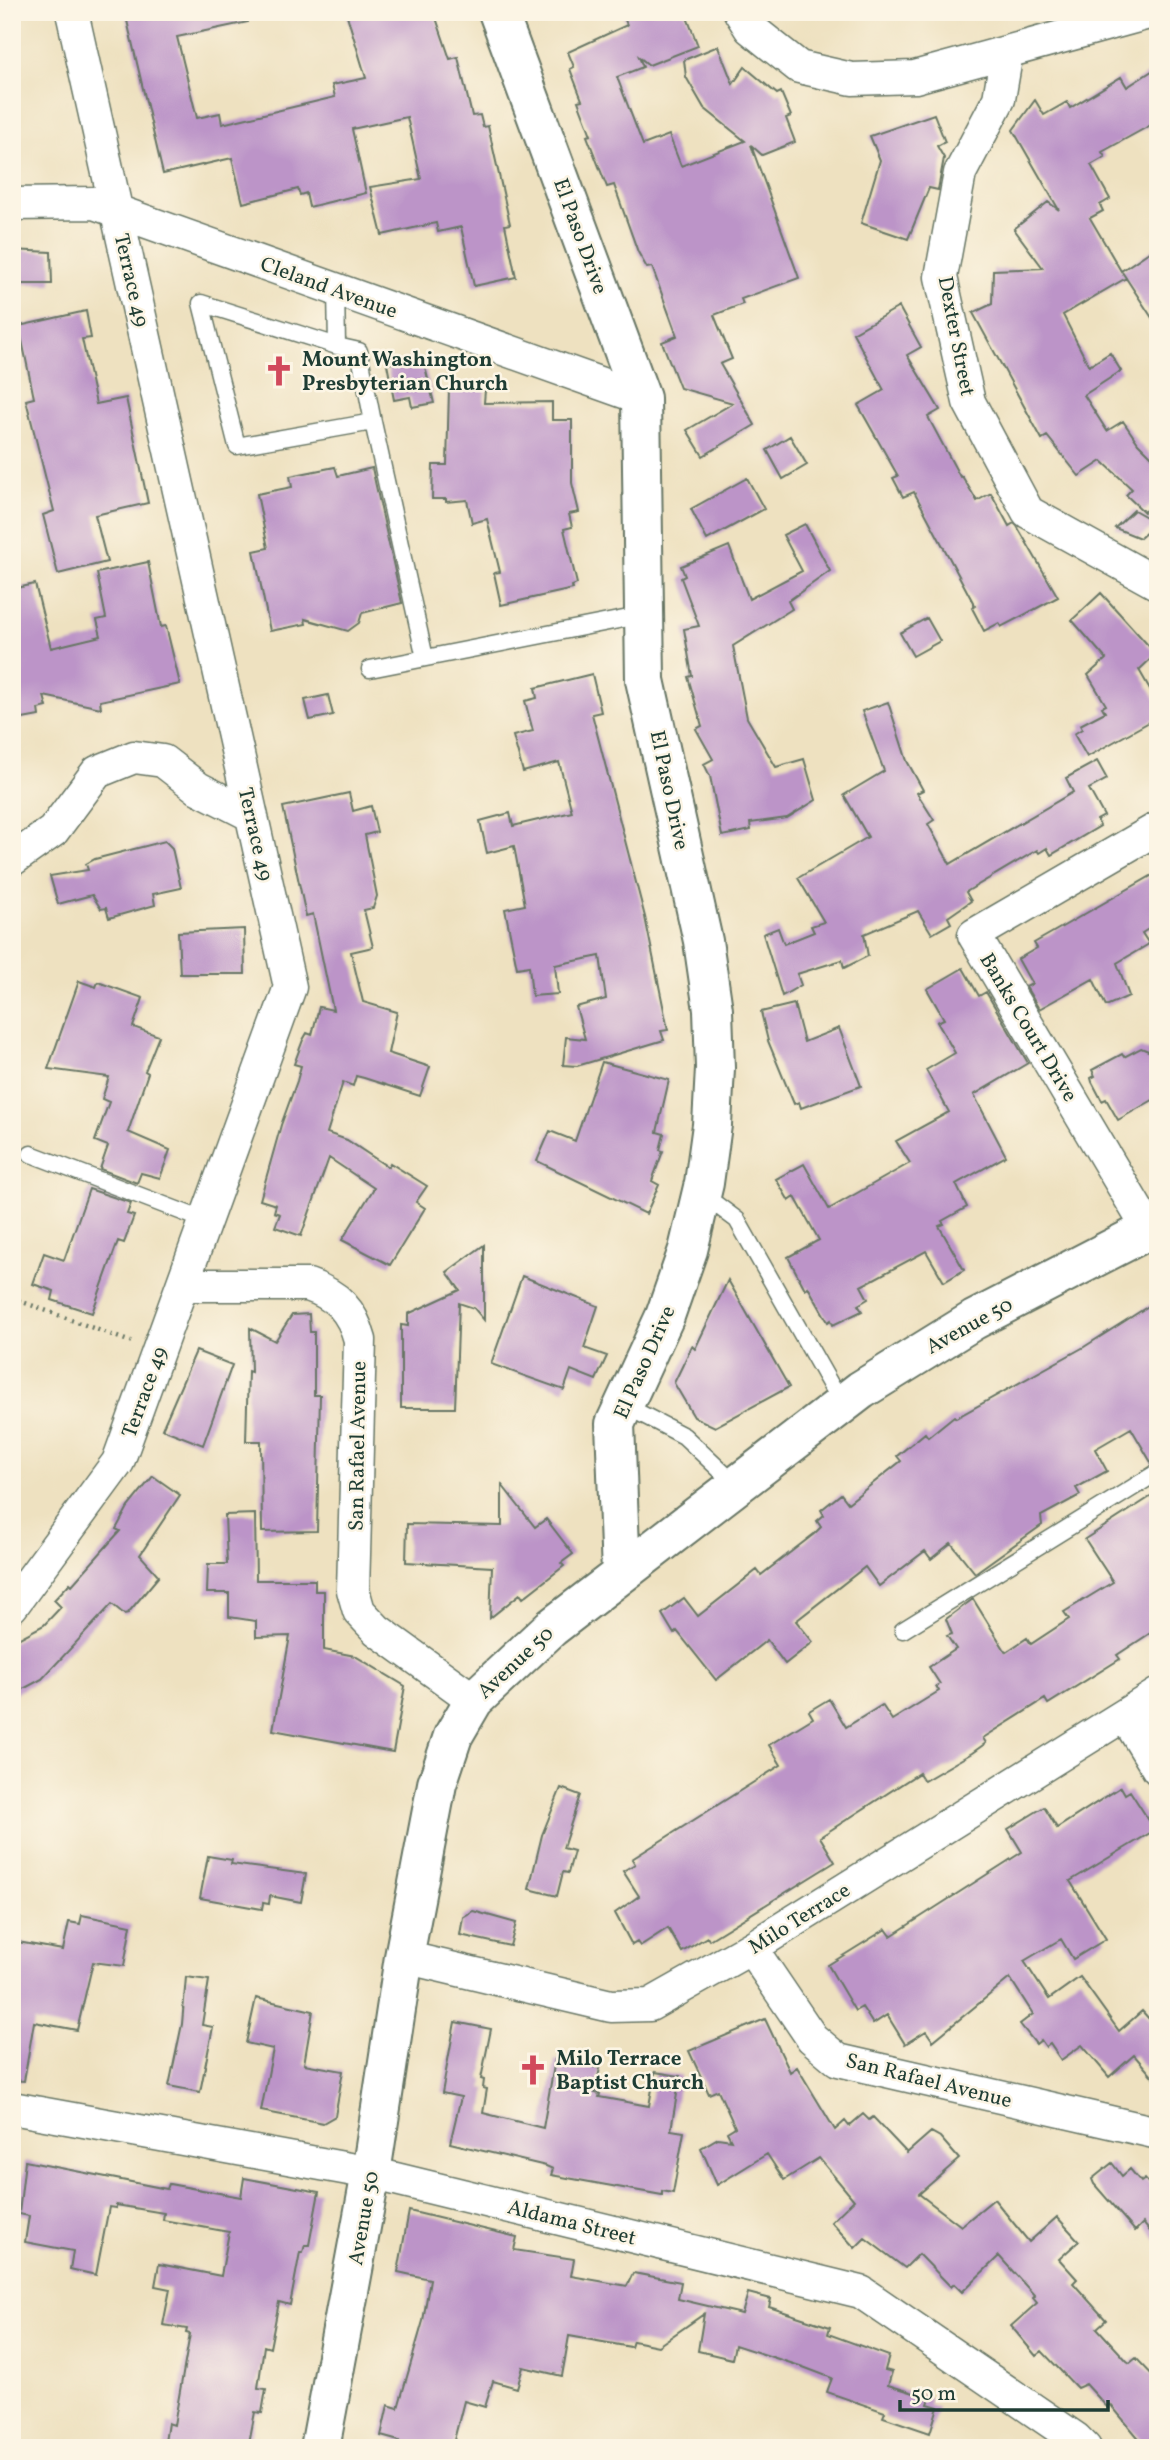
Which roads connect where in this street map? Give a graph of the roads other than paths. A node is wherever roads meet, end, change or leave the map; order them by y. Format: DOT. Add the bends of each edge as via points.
graph roads {
  1 [pos="72,12"];
  2 [pos="498,12"];
  3 [pos="740,12"];
  4 [pos="1152,12"];
  5 [pos="1007,52"];
  6 [pos="12,204"];
  7 [pos="117,211"];
  8 [pos="336,289"];
  9 [pos="337,346"];
  10 [pos="640,398"];
  11 [pos="373,422"];
  12 [pos="1158,584"];
  13 [pos="644,615"];
  14 [pos="425,657"];
  15 [pos="370,668"];
  16 [pos="251,815"];
  17 [pos="1158,828"];
  18 [pos="12,860"];
  19 [pos="31,1154"];
  20 [pos="701,1194"];
  21 [pos="206,1221"];
  22 [pos="1154,1228"];
  23 [pos="183,1285"];
  24 [pos="624,1405"];
  25 [pos="842,1405"];
  26 [pos="1158,1472"];
  27 [pos="736,1485"];
  28 [pos="621,1573"];
  29 [pos="12,1606"];
  30 [pos="903,1630"];
  31 [pos="1158,1694"];
  32 [pos="474,1700"];
  33 [pos="1125,1715"];
  34 [pos="1158,1769"];
  35 [pos="751,1948"];
  36 [pos="404,1957"];
  37 [pos="12,2108"];
  38 [pos="1158,2133"];
  39 [pos="371,2173"];
  40 [pos="320,2448"];
  41 [pos="1085,2448"];
  1 -- 7 [label="street, Terrace 49"];
  2 -- 10 [label="street, El Paso Drive"];
  3 -- 5 [label="street" via="750,28 799,67 852,79 915,77"];
  4 -- 5 [label="street"];
  5 -- 12 [label="street, Dexter Street" via="999,99 960,173 942,277 969,402 1028,512"];
  6 -- 7 [label="street, Cleland Avenue" via="94,204"];
  7 -- 8 [label="street, Cleland Avenue"];
  7 -- 16 [label="street, Terrace 49"];
  8 -- 9 [label="lane"];
  8 -- 10 [label="street, Cleland Avenue"];
  9 -- 11 [label="lane" via="359,351"];
  9 -- 11 [label="lane" via="201,303 237,446"];
  10 -- 13 [label="street, El Paso Drive"];
  11 -- 14 [label="lane"];
  13 -- 14 [label="lane"];
  13 -- 20 [label="street, El Paso Drive" via="645,680 703,941 712,1010 712,1125"];
  14 -- 15 [label="lane"];
  16 -- 18 [label="street" via="198,788 163,761 134,757 97,772 53,831"];
  16 -- 21 [label="street, Terrace 49" via="290,987"];
  17 -- 22 [label="street, Banks Court Drive" via="974,935"];
  19 -- 21 [label="lane"];
  20 -- 24 [label="street, El Paso Drive" via="665,1316"];
  20 -- 25 [label="lane" via="737,1220"];
  21 -- 23 [label="street, Terrace 49"];
  22 -- 25 [label="street, Avenue 50" via="974,1320"];
  23 -- 29 [label="street, Terrace 49" via="118,1462"];
  23 -- 32 [label="street, San Rafael Avenue" via="308,1285 327,1291 343,1304 355,1322 359,1340 354,1590 359,1611 377,1630"];
  24 -- 27 [label="lane" via="684,1436"];
  24 -- 28 [label="street, El Paso Drive" via="615,1424"];
  25 -- 27 [label="street, Avenue 50"];
  26 -- 30 [label="lane"];
  27 -- 28 [label="street, Avenue 50"];
  28 -- 32 [label="street, Avenue 50" via="551,1628"];
  31 -- 33 [label="street, Milo Terrace"];
  32 -- 36 [label="street, Avenue 50" via="453,1736 437,1784"];
  33 -- 34 [label="street"];
  33 -- 35 [label="street, Milo Terrace"];
  35 -- 36 [label="street, Milo Terrace" via="650,2005 611,2006"];
  35 -- 38 [label="street, San Rafael Avenue" via="812,2038 838,2060"];
  36 -- 39 [label="street, Avenue 50"];
  37 -- 39 [label="street, Aldama Street"];
  39 -- 40 [label="street, Avenue 50"];
  39 -- 41 [label="street, Aldama Street" via="861,2292"];
}
